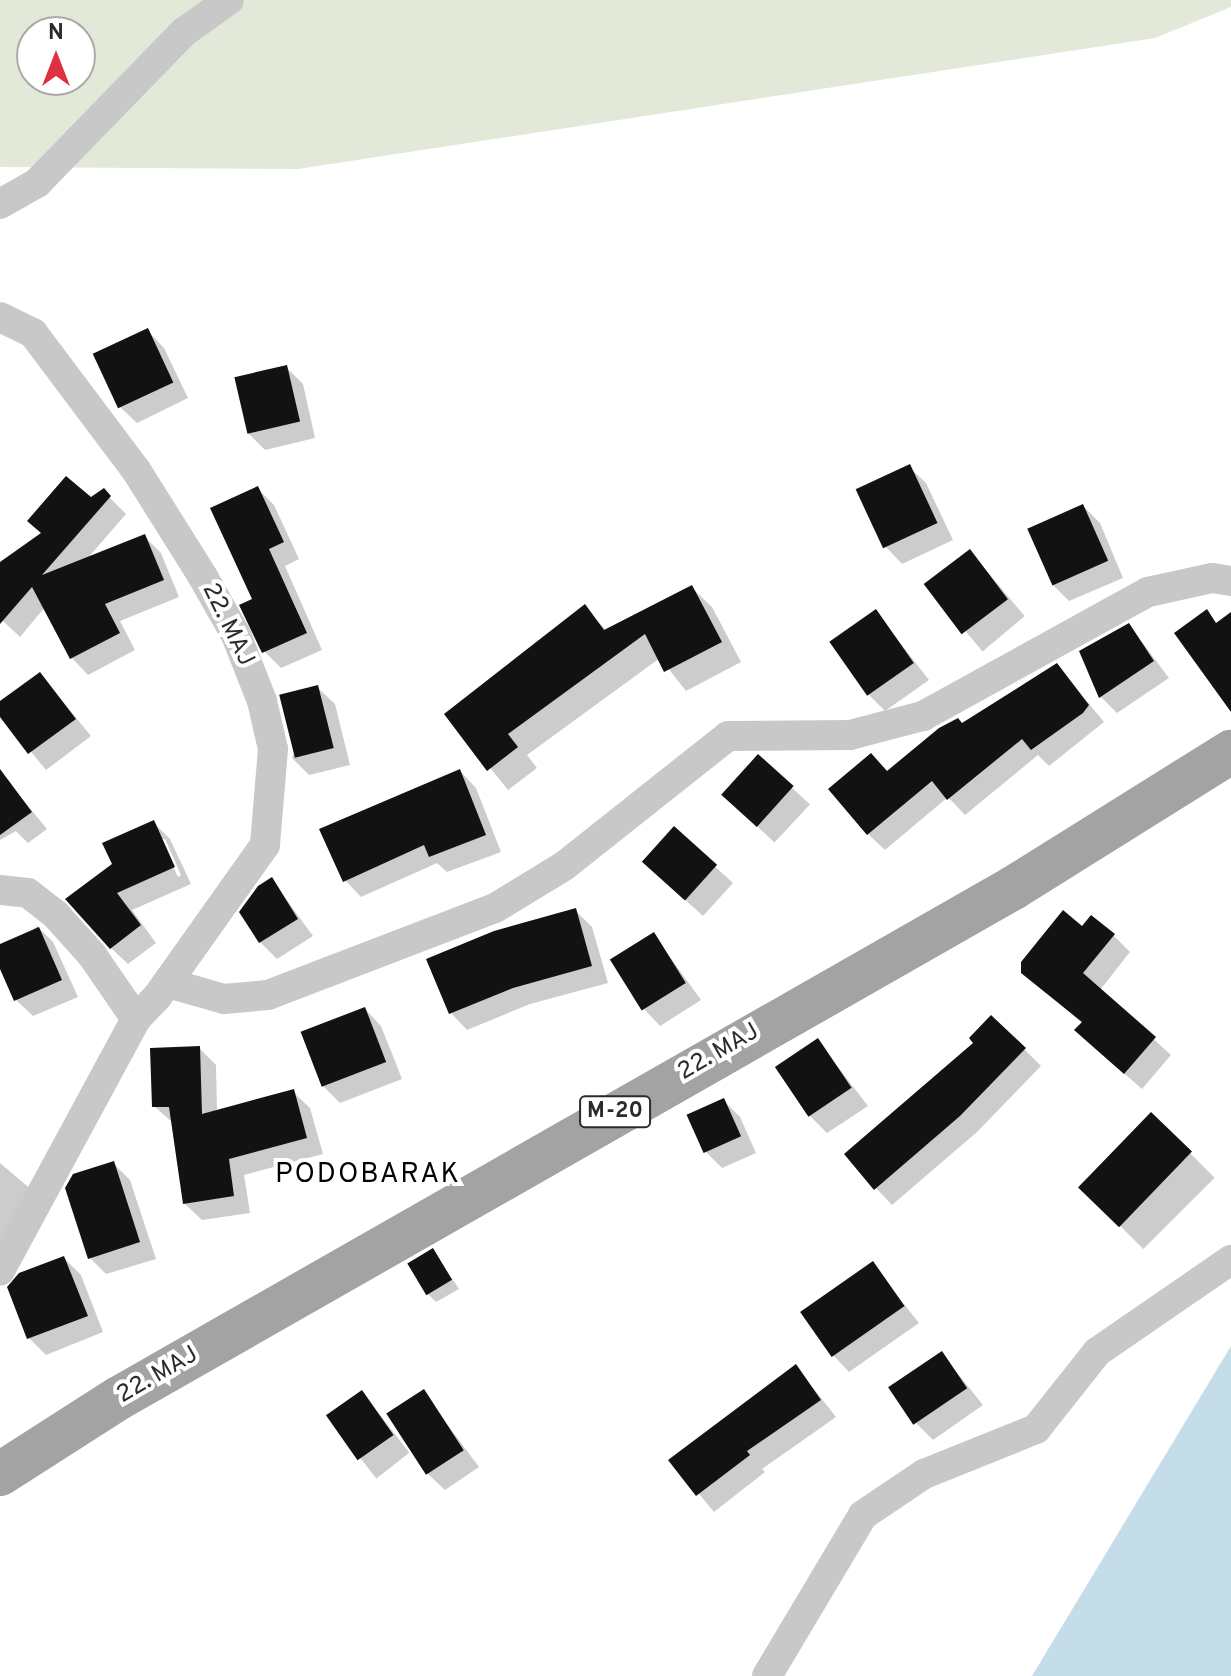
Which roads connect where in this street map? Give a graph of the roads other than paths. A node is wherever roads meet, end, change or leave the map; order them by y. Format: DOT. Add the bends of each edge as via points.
graph roads {
  1 [pos="229,0"];
  2 [pos="0,204"];
  3 [pos="0,317"];
  4 [pos="1231,581"];
  5 [pos="1231,752"];
  6 [pos="0,890"];
  7 [pos="168,983"];
  8 [pos="136,1019"];
  9 [pos="1231,1260"];
  10 [pos="0,1271"];
  11 [pos="0,1474"];
  12 [pos="767,1676"];
  1 -- 2 [label="street" via="184,32 37,183"];
  3 -- 7 [label="street, 22. MAJ" via="33,333 136,470 241,648 273,749 265,845"];
  4 -- 7 [label="street" via="1212,578 1148,592 923,716 850,735 728,736 564,866 495,908 268,995 224,999"];
  5 -- 11 [label="main road, 22. MAJ / M-20" via="1013,888 160,1374"];
  6 -- 8 [label="street" via="28,893 56,915 92,955"];
  7 -- 8 [label="street, 22. MAJ"];
  8 -- 10 [label="street, 22. MAJ"];
  9 -- 12 [label="street" via="1097,1352 1036,1429 924,1474 863,1515"];
}
